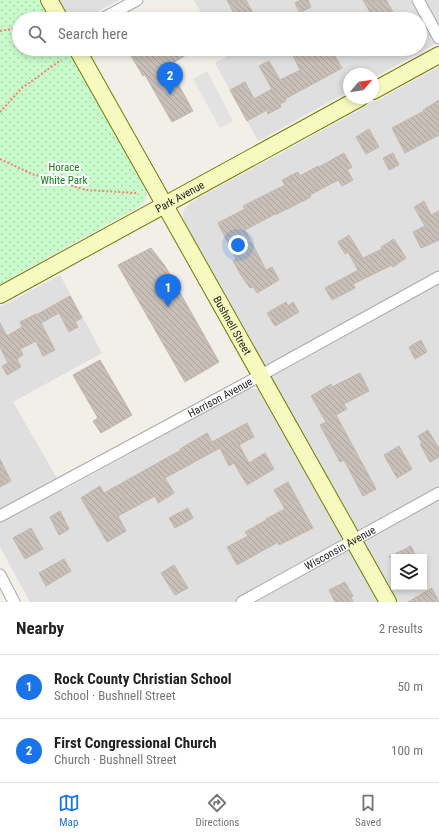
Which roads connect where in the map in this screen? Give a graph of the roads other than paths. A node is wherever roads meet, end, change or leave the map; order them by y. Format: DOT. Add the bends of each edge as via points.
graph roads {
  1 [pos="49,0"];
  2 [pos="137,0"];
  3 [pos="418,0"];
  4 [pos="56,12"];
  5 [pos="115,12"];
  6 [pos="425,12"];
  7 [pos="427,16"];
  8 [pos="439,38"];
  9 [pos="439,55"];
  10 [pos="81,56"];
  11 [pos="379,88"];
  12 [pos="349,104"];
  13 [pos="166,206"];
  14 [pos="439,277"];
  15 [pos="0,295"];
  16 [pos="261,375"];
  17 [pos="439,493"];
  18 [pos="0,516"];
  19 [pos="354,540"];
  20 [pos="0,575"];
  21 [pos="14,602"];
  22 [pos="242,602"];
  23 [pos="388,602"];
  1 -- 4 [label="street"];
  2 -- 5 [label="street"];
  3 -- 6 [label="street"];
  7 -- 8 [label="street"];
  9 -- 11 [label="street"];
  10 -- 13 [label="street, Bushnell Street"];
  12 -- 13 [label="street, Park Avenue"];
  13 -- 15 [label="street, Park Avenue"];
  13 -- 16 [label="street, Bushnell Street"];
  14 -- 16 [label="street, Harrison Avenue"];
  16 -- 18 [label="street, Harrison Avenue"];
  16 -- 19 [label="street, Bushnell Street"];
  17 -- 19 [label="street, Wisconsin Avenue"];
  19 -- 22 [label="street, Wisconsin Avenue"];
  19 -- 23 [label="street, Bushnell Street"];
  20 -- 21 [label="street"];
}
